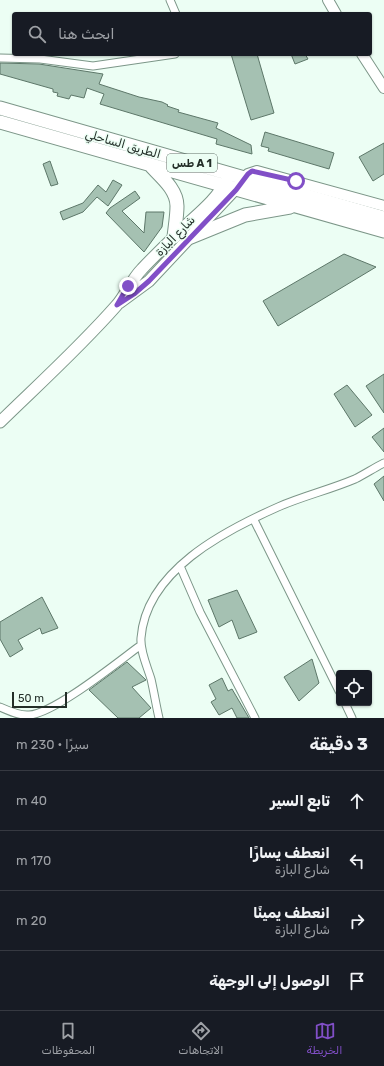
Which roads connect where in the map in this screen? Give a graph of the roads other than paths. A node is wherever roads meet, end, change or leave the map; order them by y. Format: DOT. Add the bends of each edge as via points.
graph roads {
  1 [pos="170,0"];
  2 [pos="328,0"];
  3 [pos="175,12"];
  4 [pos="335,12"];
  5 [pos="161,56"];
  6 [pos="363,56"];
  7 [pos="0,58"];
  8 [pos="384,88"];
  9 [pos="0,108"];
  10 [pos="0,122"];
  11 [pos="150,165"];
  12 [pos="230,174"];
  13 [pos="244,178"];
  14 [pos="224,186"];
  15 [pos="236,190"];
  16 [pos="384,206"];
  17 [pos="294,207"];
  18 [pos="384,218"];
  19 [pos="384,231"];
  20 [pos="174,237"];
  21 [pos="191,238"];
  22 [pos="117,305"];
  23 [pos="0,422"];
  24 [pos="384,463"];
  25 [pos="254,520"];
  26 [pos="180,566"];
  27 [pos="141,645"];
  28 [pos="336,686"];
  29 [pos="346,706"];
  30 [pos="0,707"];
  31 [pos="159,718"];
  32 [pos="255,718"];
  33 [pos="352,718"];
  1 -- 3 [label="street"];
  2 -- 4 [label="street"];
  5 -- 7 [label="street" via="93,66 40,59"];
  6 -- 8 [label="street"];
  9 -- 12 [label="highway, الطريق الساحلي / طس A 1"];
  10 -- 11 [label="highway, الطريق الساحلي / طس A 1"];
  11 -- 14 [label="highway, الطريق الساحلي / طس A 1"];
  11 -- 20 [label="highway" via="176,197"];
  12 -- 13 [label="highway, الطريق الساحلي / طس A 1"];
  12 -- 14 [label="main road, شارع البازة"];
  13 -- 15 [label="main road, شارع البازة"];
  13 -- 16 [label="street" via="257,171"];
  13 -- 18 [label="highway, الطريق الساحلي / طس A 1"];
  14 -- 15 [label="highway, الطريق الساحلي / طس A 1"];
  14 -- 20 [label="main road, شارع البازة" via="205,209"];
  15 -- 17 [label="highway, الطريق الساحلي / طس A 1"];
  15 -- 21 [label="main road, شارع البازة"];
  17 -- 19 [label="highway, الطريق الساحلي / طس A 1"];
  17 -- 21 [label="highway" via="245,215"];
  20 -- 22 [label="main road, شارع البازة" via="140,271"];
  21 -- 22 [label="main road, شارع البازة" via="149,281"];
  22 -- 23 [label="main road, شارع البازة" via="76,349"];
  24 -- 25 [label="street" via="356,478 277,508"];
  25 -- 26 [label="street" via="214,540"];
  25 -- 28 [label="street"];
  26 -- 27 [label="street" via="159,591 147,613"];
  26 -- 32 [label="street" via="200,612"];
  27 -- 30 [label="street" via="80,690 40,713 29,716"];
  27 -- 31 [label="street"];
  29 -- 33 [label="street"];
}
